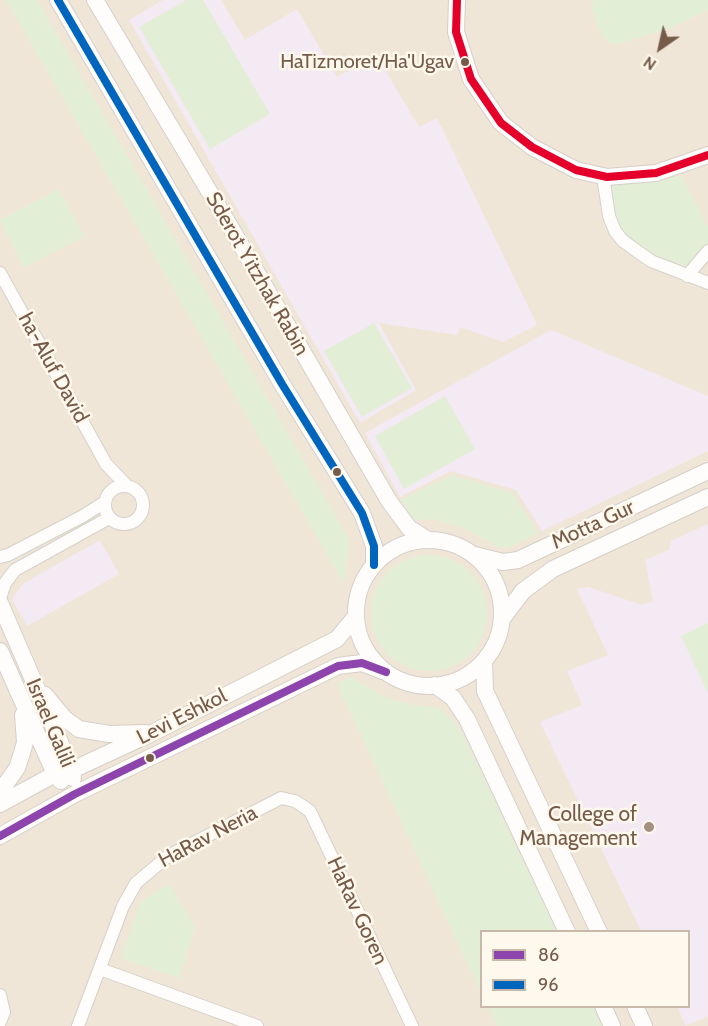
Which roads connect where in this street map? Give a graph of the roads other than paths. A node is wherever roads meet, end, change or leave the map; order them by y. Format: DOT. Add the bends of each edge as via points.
graph roads {
  1 [pos="58,0"];
  2 [pos="95,0"];
  3 [pos="457,0"];
  4 [pos="708,155"];
  5 [pos="603,176"];
  6 [pos="708,251"];
  7 [pos="0,273"];
  8 [pos="687,276"];
  9 [pos="708,283"];
  10 [pos="106,464"];
  11 [pos="708,471"];
  12 [pos="126,486"];
  13 [pos="107,497"];
  14 [pos="708,497"];
  15 [pos="109,518"];
  16 [pos="428,540"];
  17 [pos="474,555"];
  18 [pos="0,557"];
  19 [pos="374,565"];
  20 [pos="0,598"];
  21 [pos="0,603"];
  22 [pos="356,616"];
  23 [pos="502,619"];
  24 [pos="0,651"];
  25 [pos="23,660"];
  26 [pos="484,661"];
  27 [pos="386,672"];
  28 [pos="435,685"];
  29 [pos="19,693"];
  30 [pos="152,733"];
  31 [pos="72,770"];
  32 [pos="55,774"];
  33 [pos="0,792"];
  34 [pos="75,794"];
  35 [pos="295,801"];
  36 [pos="0,804"];
  37 [pos="0,836"];
  38 [pos="566,930"];
  39 [pos="599,930"];
  40 [pos="100,969"];
  41 [pos="0,995"];
  42 [pos="604,1008"];
  43 [pos="636,1008"];
  44 [pos="0,1022"];
  45 [pos="78,1026"];
  46 [pos="257,1026"];
  47 [pos="411,1026"];
  48 [pos="612,1026"];
  49 [pos="644,1026"];
  1 -- 19 [label="main road, Sderot Yitzhak Rabin" via="282,384 362,513 374,546"];
  2 -- 16 [label="main road, Sderot Yitzhak Rabin" via="389,501 409,528"];
  3 -- 5 [label="main road" via="456,32 465,64 478,92 501,123 552,159"];
  4 -- 5 [label="main road" via="638,176"];
  5 -- 8 [label="street" via="609,216 623,241 651,261"];
  6 -- 8 [label="street"];
  7 -- 10 [label="street, ha-Aluf David"];
  8 -- 9 [label="street"];
  10 -- 12 [label="street, ha-Aluf David"];
  10 -- 13 [label="street, ha-Aluf David"];
  11 -- 17 [label="main road, Motta Gur" via="518,560 503,562"];
  12 -- 13 [label="street"];
  12 -- 15 [label="street" via="142,498 140,517 124,525"];
  13 -- 15 [label="street"];
  13 -- 18 [label="street" via="82,516"];
  14 -- 23 [label="main road, Motta Gur" via="553,569 523,591"];
  15 -- 20 [label="street" via="15,570"];
  16 -- 17 [label="main road" via="458,545"];
  16 -- 19 [label="main road" via="397,546"];
  17 -- 23 [label="main road" via="489,570 499,589"];
  19 -- 22 [label="main road" via="360,587"];
  21 -- 25 [label="main road, Israel Galili"];
  22 -- 27 [label="main road" via="365,648"];
  22 -- 30 [label="main road, Levi Eshkol" via="337,639"];
  23 -- 26 [label="main road" via="500,632"];
  24 -- 29 [label="main road, Israel Galili"];
  25 -- 30 [label="main road" via="51,705 79,729 109,734"];
  25 -- 31 [label="main road, Israel Galili"];
  26 -- 28 [label="main road" via="473,672 451,683"];
  26 -- 39 [label="main road" via="485,691"];
  27 -- 28 [label="main road" via="405,682"];
  27 -- 34 [label="main road, Levi Eshkol" via="362,663 338,666"];
  28 -- 38 [label="main road" via="453,698 467,719"];
  29 -- 32 [label="main road, Israel Galili"];
  29 -- 33 [label="main road" via="25,741 16,768"];
  30 -- 31 [label="main road, Levi Eshkol"];
  31 -- 32 [label="main road, Levi Eshkol"];
  31 -- 34 [label="main road, Israel Galili"];
  32 -- 34 [label="main road, Israel Galili"];
  32 -- 36 [label="main road, Levi Eshkol"];
  34 -- 37 [label="main road, Levi Eshkol"];
  35 -- 40 [label="street, HaRav Neria" via="281,798 168,856 151,869 136,883 123,906"];
  35 -- 47 [label="street, HaRav Goren" via="310,811"];
  40 -- 45 [label="street, HaRav Neria"];
  40 -- 46 [label="street"];
  41 -- 44 [label="street" via="4,1012"];
  42 -- 48 [label="main road"];
  43 -- 49 [label="main road"];
}
